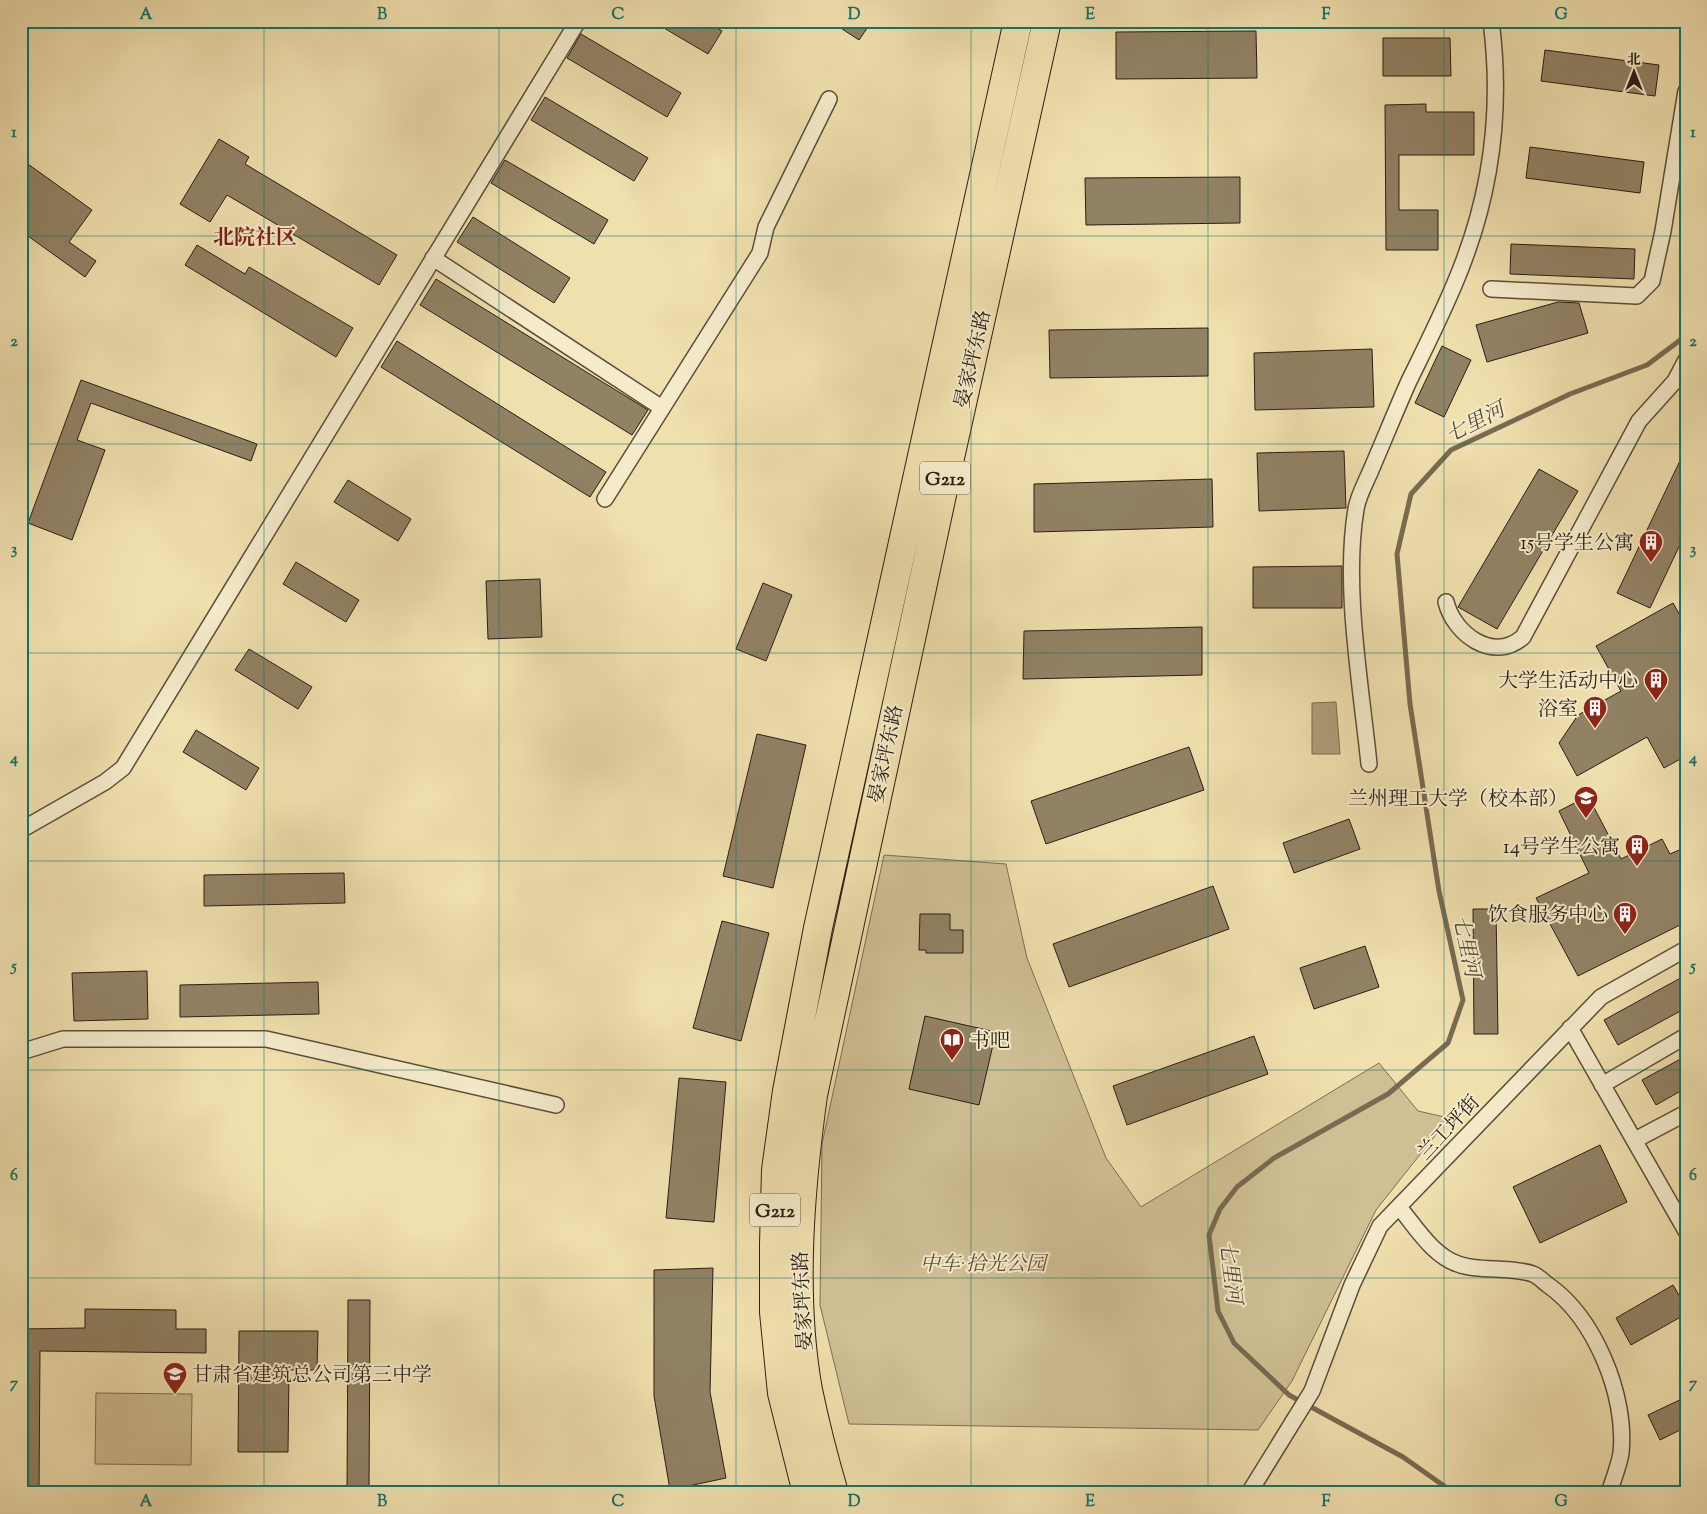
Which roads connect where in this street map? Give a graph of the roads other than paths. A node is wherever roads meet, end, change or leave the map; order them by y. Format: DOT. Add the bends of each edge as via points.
graph roads {
  1 [pos="578,21"];
  2 [pos="1018,21"];
  3 [pos="1047,21"];
  4 [pos="1491,21"];
  5 [pos="1686,91"];
  6 [pos="829,99"];
  7 [pos="433,258"];
  8 [pos="1491,289"];
  9 [pos="1686,360"];
  10 [pos="662,408"];
  11 [pos="605,499"];
  12 [pos="1446,602"];
  13 [pos="1369,764"];
  14 [pos="21,830"];
  15 [pos="1686,950"];
  16 [pos="1570,1028"];
  17 [pos="1686,1036"];
  18 [pos="21,1052"];
  19 [pos="1602,1085"];
  20 [pos="556,1105"];
  21 [pos="1686,1113"];
  22 [pos="1635,1140"];
  23 [pos="1399,1207"];
  24 [pos="1685,1227"];
  25 [pos="795,1391"];
  26 [pos="807,1493"];
  27 [pos="834,1493"];
  28 [pos="1249,1493"];
  29 [pos="1609,1493"];
  1 -- 7 [label="street"];
  2 -- 25 [label="highway, 晏家坪东路 / G212" via="818,928 787,1090 776,1170 774,1312"];
  3 -- 25 [label="highway, 晏家坪东路 / G212" via="813,1095 802,1173"];
  4 -- 13 [label="street" via="1495,56 1495,115 1481,206 1461,269 1400,401 1356,507 1351,557 1353,604"];
  5 -- 8 [label="street" via="1652,281 1637,296"];
  6 -- 10 [label="street" via="766,227 760,253"];
  7 -- 10 [label="street"];
  7 -- 14 [label="street" via="122,768 105,782"];
  9 -- 12 [label="street" via="1675,381 1639,421 1523,637 1502,646 1474,641 1452,621"];
  10 -- 11 [label="street"];
  15 -- 16 [label="street, 兰工坪街" via="1601,997"];
  16 -- 19 [label="street"];
  16 -- 23 [label="street, 兰工坪街"];
  17 -- 19 [label="street"];
  18 -- 20 [label="street" via="63,1038 266,1038"];
  19 -- 22 [label="street"];
  21 -- 22 [label="street"];
  22 -- 24 [label="street"];
  23 -- 28 [label="street, 兰工坪街" via="1380,1226 1352,1285 1312,1391"];
  23 -- 29 [label="street" via="1440,1255 1459,1265 1533,1274 1564,1296 1587,1326 1605,1360 1618,1408 1621,1453"];
  25 -- 26 [label="highway, 晏家坪东路 / G212"];
  25 -- 27 [label="highway, 晏家坪东路 / G212"];
}
